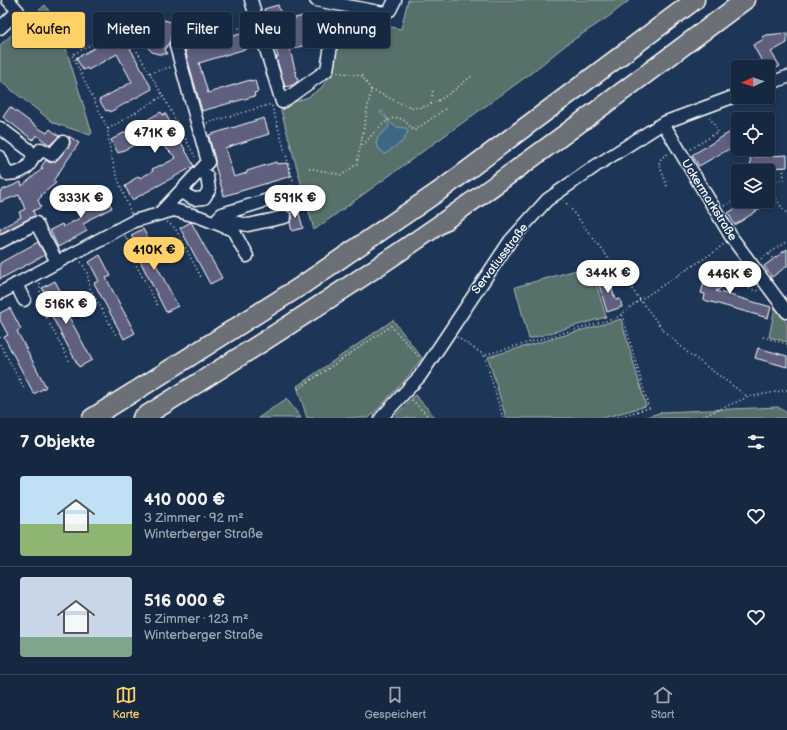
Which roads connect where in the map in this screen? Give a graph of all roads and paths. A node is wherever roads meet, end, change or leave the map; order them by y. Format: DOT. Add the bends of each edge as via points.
graph roads {
  1 [pos="8,0"];
  2 [pos="251,0"];
  3 [pos="316,0"];
  4 [pos="395,0"];
  5 [pos="695,0"];
  6 [pos="744,0"];
  7 [pos="360,4"];
  8 [pos="0,28"];
  9 [pos="177,48"];
  10 [pos="330,48"];
  11 [pos="181,64"];
  12 [pos="327,70"];
  13 [pos="150,73"];
  14 [pos="473,75"];
  15 [pos="787,77"];
  16 [pos="775,81"];
  17 [pos="371,90"];
  18 [pos="433,90"];
  19 [pos="163,96"];
  20 [pos="731,98"];
  21 [pos="431,105"];
  22 [pos="445,109"];
  23 [pos="707,110"];
  24 [pos="663,123"];
  25 [pos="198,126"];
  26 [pos="0,128"];
  27 [pos="108,129"];
  28 [pos="63,142"];
  29 [pos="360,148"];
  30 [pos="679,152"];
  31 [pos="33,155"];
  32 [pos="0,157"];
  33 [pos="783,167"];
  34 [pos="309,168"];
  35 [pos="205,172"];
  36 [pos="4,178"];
  37 [pos="784,180"];
  38 [pos="787,180"];
  39 [pos="775,181"];
  40 [pos="667,186"];
  41 [pos="180,192"];
  42 [pos="558,192"];
  43 [pos="292,193"];
  44 [pos="775,196"];
  45 [pos="170,202"];
  46 [pos="731,202"];
  47 [pos="715,212"];
  48 [pos="787,213"];
  49 [pos="158,215"];
  50 [pos="285,217"];
  51 [pos="218,218"];
  52 [pos="134,221"];
  53 [pos="119,230"];
  54 [pos="732,238"];
  55 [pos="787,241"];
  56 [pos="0,242"];
  57 [pos="75,253"];
  58 [pos="769,254"];
  59 [pos="247,256"];
  60 [pos="773,259"];
  61 [pos="57,262"];
  62 [pos="752,267"];
  63 [pos="36,274"];
  64 [pos="201,276"];
  65 [pos="16,284"];
  66 [pos="731,284"];
  67 [pos="727,288"];
  68 [pos="0,293"];
  69 [pos="774,296"];
  70 [pos="24,300"];
  71 [pos="640,300"];
  72 [pos="158,306"];
  73 [pos="787,312"];
  74 [pos="622,314"];
  75 [pos="449,332"];
  76 [pos="117,337"];
  77 [pos="763,337"];
  78 [pos="0,344"];
  79 [pos="787,344"];
  80 [pos="484,355"];
  81 [pos="70,362"];
  82 [pos="427,366"];
  83 [pos="24,388"];
  84 [pos="298,389"];
  85 [pos="787,390"];
  86 [pos="405,394"];
  87 [pos="748,397"];
  88 [pos="92,418"];
  89 [pos="142,418"];
  90 [pos="381,418"];
  91 [pos="430,418"];
  92 [pos="503,418"];
  93 [pos="614,418"];
  94 [pos="699,418"];
  1 -- 8 [label="street" via="18,11"];
  2 -- 12 [label="street" via="282,102"];
  3 -- 7 [label="street"];
  4 -- 7 [label="street" via="390,10 384,12"];
  5 -- 88 [label="highway" via="445,187 301,286"];
  6 -- 89 [label="highway" via="459,211 315,309"];
  9 -- 11 [label="street"];
  10 -- 12 [label="street"];
  11 -- 13 [label="path"];
  11 -- 25 [label="street"];
  12 -- 17 [label="path" via="362,76"];
  13 -- 19 [label="path"];
  13 -- 27 [label="path" via="123,27 72,55"];
  14 -- 21 [label="path"];
  15 -- 16 [label="street"];
  17 -- 21 [label="path" via="411,107"];
  17 -- 29 [label="path"];
  18 -- 21 [label="path"];
  19 -- 27 [label="path"];
  19 -- 35 [label="path"];
  20 -- 24 [label="street, Servatiusstraße"];
  22 -- 29 [label="path" via="414,131 404,120 390,119"];
  23 -- 30 [label="path" via="718,132"];
  24 -- 30 [label="street, Uckermarkstraße"];
  24 -- 42 [label="street, Servatiusstraße"];
  25 -- 35 [label="street" via="208,162"];
  25 -- 43 [label="path" via="272,104 296,191"];
  26 -- 31 [label="street"];
  27 -- 52 [label="path" via="108,142 118,179"];
  28 -- 31 [label="street" via="52,155 41,148"];
  29 -- 34 [label="path" via="357,164 342,174"];
  30 -- 40 [label="path" via="660,158 659,164"];
  30 -- 47 [label="street, Uckermarkstraße"];
  31 -- 36 [label="street" via="32,161 23,171"];
  32 -- 36 [label="street"];
  33 -- 37 [label="path"];
  35 -- 41 [label="street"];
  35 -- 41 [label="street" via="209,190 204,198 194,199"];
  37 -- 38 [label="path"];
  37 -- 39 [label="path"];
  41 -- 45 [label="street"];
  42 -- 71 [label="path"];
  42 -- 75 [label="street, Servatiusstraße" via="547,200 510,242"];
  43 -- 51 [label="street" via="222,214"];
  44 -- 48 [label="path"];
  45 -- 49 [label="street"];
  45 -- 51 [label="street"];
  46 -- 47 [label="path"];
  47 -- 54 [label="street, Uckermarkstraße"];
  49 -- 52 [label="street"];
  49 -- 59 [label="street" via="174,210 233,230"];
  49 -- 64 [label="path" via="175,228"];
  50 -- 51 [label="street" via="248,225"];
  52 -- 53 [label="street"];
  53 -- 57 [label="street"];
  53 -- 72 [label="path" via="131,245 134,261"];
  54 -- 62 [label="street, Uckermarkstraße"];
  54 -- 71 [label="path"];
  55 -- 58 [label="path"];
  56 -- 61 [label="street" via="36,223"];
  57 -- 61 [label="street"];
  57 -- 76 [label="path" via="87,272 90,288"];
  58 -- 60 [label="path"];
  58 -- 62 [label="path"];
  61 -- 63 [label="street"];
  62 -- 66 [label="path"];
  62 -- 69 [label="street, Uckermarkstraße"];
  63 -- 65 [label="street"];
  63 -- 81 [label="path" via="41,287 40,306"];
  65 -- 68 [label="street"];
  65 -- 70 [label="street"];
  66 -- 67 [label="path"];
  66 -- 69 [label="path"];
  69 -- 73 [label="street, Uckermarkstraße"];
  71 -- 74 [label="path"];
  71 -- 87 [label="path" via="664,331 687,352"];
  74 -- 80 [label="path" via="616,318"];
  74 -- 93 [label="path" via="649,408"];
  75 -- 80 [label="path"];
  75 -- 82 [label="street, Servatiusstraße"];
  77 -- 79 [label="path"];
  78 -- 83 [label="path"];
  80 -- 92 [label="path"];
  82 -- 84 [label="path" via="391,326"];
  82 -- 86 [label="street, Servatiusstraße"];
  85 -- 87 [label="path"];
  86 -- 90 [label="street, Servatiusstraße"];
  86 -- 91 [label="path"];
  87 -- 94 [label="path"];
}
